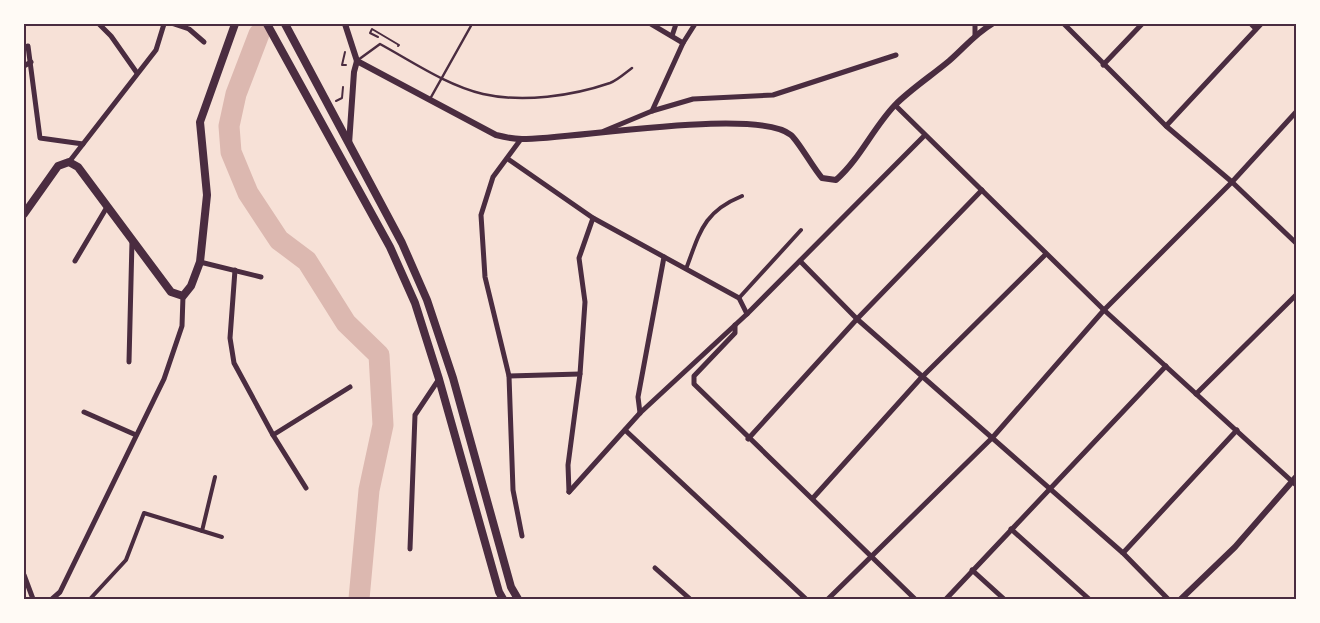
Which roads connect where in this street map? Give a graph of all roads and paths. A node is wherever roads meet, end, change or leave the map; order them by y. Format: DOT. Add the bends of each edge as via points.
graph roads {
  1 [pos="99,24"];
  2 [pos="164,24"];
  3 [pos="174,24"];
  4 [pos="235,24"];
  5 [pos="267,24"];
  6 [pos="285,24"];
  7 [pos="345,24"];
  8 [pos="472,24"];
  9 [pos="650,24"];
  10 [pos="676,24"];
  11 [pos="695,24"];
  12 [pos="975,24"];
  13 [pos="992,24"];
  14 [pos="1064,24"];
  15 [pos="1142,24"];
  16 [pos="1251,24"];
  17 [pos="1261,24"];
  18 [pos="1256,29"];
  19 [pos="975,34"];
  20 [pos="672,36"];
  21 [pos="204,42"];
  22 [pos="683,43"];
  23 [pos="28,46"];
  24 [pos="343,53"];
  25 [pos="896,55"];
  26 [pos="357,61"];
  27 [pos="31,62"];
  28 [pos="342,65"];
  29 [pos="1103,65"];
  30 [pos="24,66"];
  31 [pos="632,68"];
  32 [pos="137,73"];
  33 [pos="442,79"];
  34 [pos="429,101"];
  35 [pos="895,105"];
  36 [pos="652,111"];
  37 [pos="1296,112"];
  38 [pos="1166,126"];
  39 [pos="604,131"];
  40 [pos="924,136"];
  41 [pos="521,139"];
  42 [pos="83,144"];
  43 [pos="349,146"];
  44 [pos="508,159"];
  45 [pos="69,162"];
  46 [pos="1232,182"];
  47 [pos="982,190"];
  48 [pos="742,196"];
  49 [pos="107,207"];
  50 [pos="24,214"];
  51 [pos="593,218"];
  52 [pos="801,230"];
  53 [pos="1295,239"];
  54 [pos="132,241"];
  55 [pos="1046,254"];
  56 [pos="664,257"];
  57 [pos="75,261"];
  58 [pos="200,262"];
  59 [pos="800,262"];
  60 [pos="686,269"];
  61 [pos="235,270"];
  62 [pos="261,277"];
  63 [pos="183,296"];
  64 [pos="1296,296"];
  65 [pos="739,298"];
  66 [pos="1104,310"];
  67 [pos="747,314"];
  68 [pos="856,319"];
  69 [pos="735,325"];
  70 [pos="130,362"];
  71 [pos="1166,366"];
  72 [pos="580,374"];
  73 [pos="510,376"];
  74 [pos="921,378"];
  75 [pos="439,379"];
  76 [pos="350,387"];
  77 [pos="1196,394"];
  78 [pos="84,412"];
  79 [pos="640,414"];
  80 [pos="625,430"];
  81 [pos="1237,430"];
  82 [pos="136,435"];
  83 [pos="273,435"];
  84 [pos="993,437"];
  85 [pos="748,439"];
  86 [pos="215,477"];
  87 [pos="1295,481"];
  88 [pos="306,488"];
  89 [pos="1049,489"];
  90 [pos="813,498"];
  91 [pos="1012,529"];
  92 [pos="202,531"];
  93 [pos="522,536"];
  94 [pos="222,537"];
  95 [pos="410,550"];
  96 [pos="1123,553"];
  97 [pos="873,556"];
  98 [pos="655,568"];
  99 [pos="972,570"];
  100 [pos="24,575"];
  101 [pos="33,599"];
  102 [pos="52,599"];
  103 [pos="90,599"];
  104 [pos="503,599"];
  105 [pos="518,599"];
  106 [pos="690,599"];
  107 [pos="806,599"];
  108 [pos="828,599"];
  109 [pos="915,599"];
  110 [pos="946,599"];
  111 [pos="1004,599"];
  112 [pos="1089,599"];
  113 [pos="1168,599"];
  114 [pos="1181,599"];
  1 -- 32 [label="street" via="112,36"];
  2 -- 32 [label="street" via="156,50"];
  3 -- 21 [label="street" via="189,29"];
  4 -- 58 [label="main road" via="200,122 207,195"];
  5 -- 75 [label="main road" via="394,255 415,303"];
  6 -- 43 [label="main road"];
  7 -- 26 [label="street"];
  8 -- 33 [label="lane"];
  9 -- 20 [label="street"];
  10 -- 20 [label="street"];
  11 -- 22 [label="street"];
  12 -- 19 [label="street"];
  13 -- 19 [label="street"];
  14 -- 29 [label="street"];
  15 -- 29 [label="street"];
  16 -- 18 [label="street"];
  17 -- 18 [label="street"];
  18 -- 38 [label="street"];
  19 -- 35 [label="street"];
  20 -- 22 [label="street"];
  22 -- 36 [label="street"];
  23 -- 27 [label="street"];
  24 -- 28 [label="path"];
  25 -- 36 [label="street" via="773,95 693,98"];
  26 -- 33 [label="lane" via="380,44"];
  26 -- 34 [label="street"];
  26 -- 43 [label="street"];
  27 -- 30 [label="street"];
  27 -- 42 [label="street" via="40,138"];
  29 -- 38 [label="street"];
  31 -- 33 [label="lane" via="612,82 529,98 483,94"];
  32 -- 42 [label="street"];
  33 -- 34 [label="lane"];
  34 -- 41 [label="street" via="496,135"];
  35 -- 39 [label="street" via="848,170 836,180 822,178 791,136 774,127 747,123"];
  35 -- 40 [label="street"];
  36 -- 39 [label="street"];
  37 -- 46 [label="street"];
  38 -- 46 [label="street"];
  39 -- 41 [label="street"];
  40 -- 47 [label="street"];
  40 -- 59 [label="street"];
  41 -- 44 [label="street"];
  42 -- 45 [label="street"];
  43 -- 105 [label="main road" via="402,243 427,300"];
  44 -- 51 [label="street"];
  44 -- 73 [label="street" via="493,177 481,215 485,277"];
  45 -- 49 [label="main road" via="78,167"];
  45 -- 50 [label="main road" via="58,166"];
  46 -- 53 [label="street"];
  46 -- 66 [label="street"];
  47 -- 55 [label="street"];
  47 -- 68 [label="street"];
  48 -- 60 [label="street" via="723,204 706,221"];
  49 -- 54 [label="main road"];
  49 -- 57 [label="street"];
  51 -- 56 [label="street"];
  51 -- 72 [label="street" via="579,258 585,302"];
  52 -- 65 [label="street"];
  54 -- 63 [label="main road" via="171,292"];
  54 -- 70 [label="street"];
  55 -- 66 [label="street"];
  55 -- 74 [label="street"];
  56 -- 60 [label="street"];
  56 -- 79 [label="street" via="638,397"];
  58 -- 61 [label="street"];
  58 -- 63 [label="main road" via="191,286"];
  59 -- 67 [label="street"];
  59 -- 68 [label="street"];
  60 -- 65 [label="street"];
  61 -- 62 [label="street"];
  61 -- 83 [label="street" via="230,338 234,363"];
  63 -- 82 [label="street" via="182,326 164,380"];
  64 -- 77 [label="street"];
  65 -- 67 [label="street"];
  66 -- 71 [label="street"];
  66 -- 84 [label="street"];
  67 -- 69 [label="street"];
  68 -- 74 [label="street"];
  68 -- 85 [label="street"];
  69 -- 79 [label="street"];
  69 -- 85 [label="street" via="735,333 692,380"];
  71 -- 77 [label="street"];
  71 -- 89 [label="street"];
  72 -- 73 [label="street"];
  72 -- 80 [label="street" via="568,465 569,492"];
  73 -- 93 [label="street" via="513,490"];
  74 -- 84 [label="street"];
  74 -- 90 [label="street"];
  75 -- 95 [label="street" via="415,414"];
  75 -- 104 [label="main road"];
  76 -- 83 [label="street"];
  77 -- 81 [label="street"];
  78 -- 82 [label="street"];
  79 -- 80 [label="street"];
  80 -- 107 [label="street"];
  81 -- 87 [label="street"];
  81 -- 96 [label="street"];
  82 -- 102 [label="street" via="60,592"];
  83 -- 88 [label="street"];
  84 -- 89 [label="street"];
  84 -- 97 [label="street"];
  85 -- 90 [label="street"];
  86 -- 92 [label="street"];
  87 -- 114 [label="street" via="1235,547"];
  89 -- 91 [label="street"];
  89 -- 96 [label="street"];
  90 -- 97 [label="street"];
  91 -- 99 [label="street"];
  91 -- 112 [label="street"];
  92 -- 94 [label="street"];
  92 -- 103 [label="street" via="144,512 126,560"];
  96 -- 113 [label="street"];
  97 -- 108 [label="street"];
  97 -- 109 [label="street"];
  98 -- 106 [label="street"];
  99 -- 110 [label="street"];
  99 -- 111 [label="street"];
  100 -- 101 [label="street"];
}
